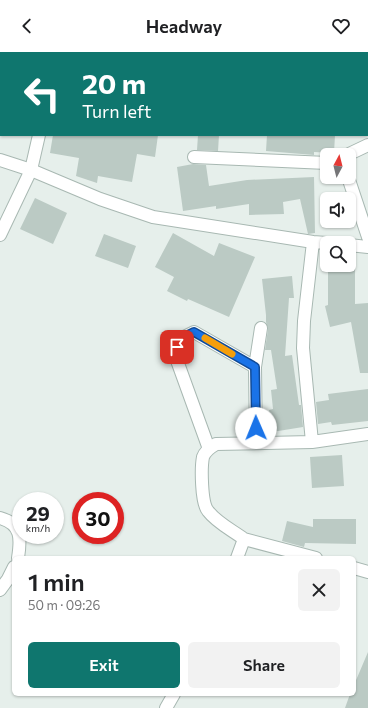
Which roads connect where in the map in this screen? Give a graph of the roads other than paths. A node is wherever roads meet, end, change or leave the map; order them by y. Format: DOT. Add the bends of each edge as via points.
graph roads {
  1 [pos="39,136"];
  2 [pos="368,146"];
  3 [pos="356,151"];
  4 [pos="194,157"];
  5 [pos="0,160"];
  6 [pos="320,164"];
  7 [pos="31,170"];
  8 [pos="350,184"];
  9 [pos="0,234"];
  10 [pos="368,237"];
  11 [pos="313,242"];
  12 [pos="320,242"];
  13 [pos="356,246"];
  14 [pos="368,247"];
  15 [pos="261,328"];
  16 [pos="255,367"];
  17 [pos="368,434"];
  18 [pos="256,442"];
  19 [pos="312,442"];
  20 [pos="212,447"];
  21 [pos="0,518"];
  22 [pos="244,539"];
  23 [pos="18,556"];
  24 [pos="238,556"];
  25 [pos="308,556"];
  26 [pos="356,569"];
  27 [pos="12,571"];
  28 [pos="368,572"];
  29 [pos="0,590"];
  30 [pos="173,696"];
  31 [pos="166,708"];
  1 -- 7 [label="street"];
  2 -- 3 [label="street"];
  4 -- 6 [label="street"];
  5 -- 7 [label="street"];
  7 -- 9 [label="street"];
  7 -- 11 [label="street" via="100,199 153,217"];
  8 -- 10 [label="street"];
  11 -- 12 [label="street"];
  11 -- 19 [label="street" via="303,348"];
  13 -- 14 [label="street"];
  15 -- 16 [label="street"];
  16 -- 18 [label="street"];
  16 -- 20 [label="street" via="194,332 180,339 175,355"];
  17 -- 19 [label="street"];
  18 -- 19 [label="street"];
  18 -- 20 [label="street"];
  20 -- 22 [label="street" via="203,456 204,504 215,518"];
  21 -- 23 [label="street" via="16,527 21,541"];
  22 -- 24 [label="street"];
  22 -- 25 [label="street"];
  26 -- 28 [label="street"];
  27 -- 29 [label="street"];
  30 -- 31 [label="street"];
}
